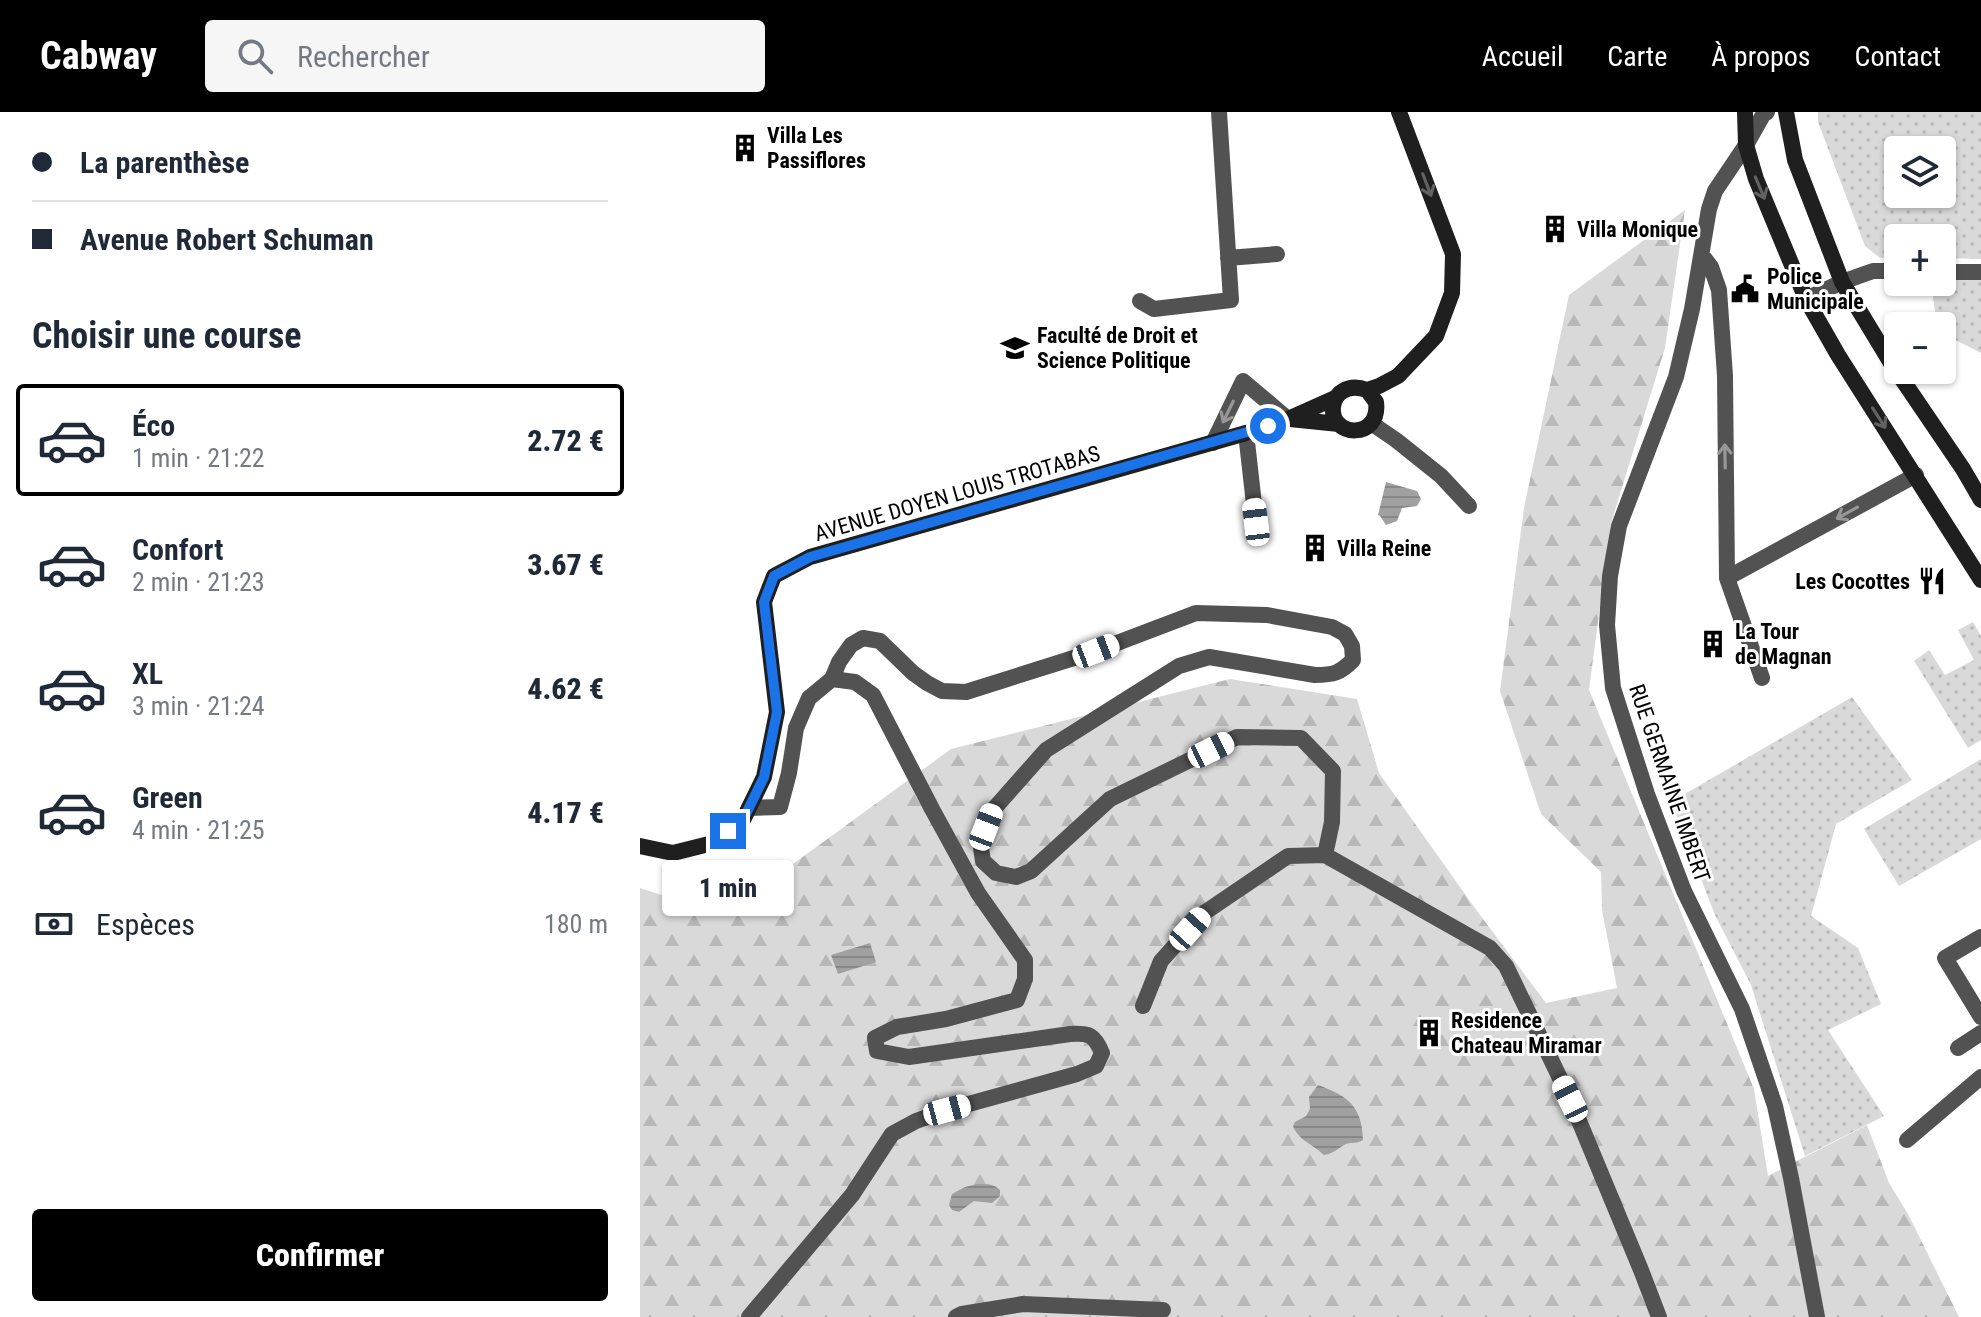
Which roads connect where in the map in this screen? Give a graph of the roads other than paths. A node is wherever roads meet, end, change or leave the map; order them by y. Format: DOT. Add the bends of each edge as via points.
graph roads {
  1 [pos="1219,112"];
  2 [pos="1399,112"];
  3 [pos="1745,112"];
  4 [pos="1767,112"];
  5 [pos="1786,112"];
  6 [pos="1746,145"];
  7 [pos="1277,254"];
  8 [pos="1702,255"];
  9 [pos="1228,258"];
  10 [pos="1884,271"];
  11 [pos="1956,272"];
  12 [pos="1981,272"];
  13 [pos="1842,282"];
  14 [pos="1806,299"];
  15 [pos="1140,301"];
  16 [pos="1367,390"];
  17 [pos="1335,398"];
  18 [pos="1288,419"];
  19 [pos="1371,423"];
  20 [pos="1339,424"];
  21 [pos="1246,433"];
  22 [pos="1213,443"];
  23 [pos="1916,475"];
  24 [pos="1981,500"];
  25 [pos="1469,506"];
  26 [pos="1256,522"];
  27 [pos="1976,563"];
  28 [pos="1727,578"];
  29 [pos="1981,580"];
  30 [pos="1762,678"];
  31 [pos="832,679"];
  32 [pos="749,808"];
  33 [pos="640,846"];
  34 [pos="1325,855"];
  35 [pos="1981,937"];
  36 [pos="1143,1006"];
  37 [pos="1981,1017"];
  38 [pos="1981,1033"];
  39 [pos="1958,1048"];
  40 [pos="1981,1077"];
  41 [pos="1907,1140"];
  42 [pos="1163,1310"];
  43 [pos="749,1317"];
  44 [pos="956,1317"];
  45 [pos="1659,1317"];
  46 [pos="1817,1317"];
  1 -- 9 [label="street"];
  2 -- 16 [label="street, one-way" via="1453,254 1452,293 1436,336 1398,376"];
  3 -- 6 [label="street"];
  4 -- 6 [label="street, RUE GERMAINE IMBERT"];
  5 -- 13 [label="street" via="1795,160"];
  6 -- 8 [label="street, RUE GERMAINE IMBERT" via="1715,191"];
  6 -- 14 [label="street, one-way"];
  7 -- 9 [label="street"];
  28 -- 8 [label="street, one-way" via="1719,290"];
  8 -- 46 [label="street, RUE GERMAINE IMBERT" via="1676,377 1619,526 1607,625 1613,688 1684,891 1742,1009 1775,1106"];
  9 -- 15 [label="street" via="1231,300 1154,309"];
  10 -- 13 [label="street"];
  11 -- 12 [label="street"];
  13 -- 14 [label="street"];
  13 -- 24 [label="street"];
  14 -- 23 [label="street, one-way"];
  16 -- 17 [label="street" via="1351,387"];
  16 -- 19 [label="street" via="1377,410"];
  17 -- 18 [label="street, AVENUE DOYEN LOUIS TROTABAS"];
  17 -- 20 [label="street" via="1333,413"];
  18 -- 20 [label="street, AVENUE DOYEN LOUIS TROTABAS"];
  18 -- 21 [label="street, AVENUE DOYEN LOUIS TROTABAS"];
  18 -- 22 [label="street, one-way" via="1243,381"];
  19 -- 20 [label="street" via="1359,431"];
  19 -- 25 [label="street" via="1441,476"];
  21 -- 22 [label="street, AVENUE DOYEN LOUIS TROTABAS"];
  21 -- 26 [label="street"];
  22 -- 32 [label="street, AVENUE DOYEN LOUIS TROTABAS" via="810,557 774,576 764,602 777,712 764,777"];
  23 -- 27 [label="street"];
  23 -- 28 [label="street, one-way"];
  27 -- 29 [label="street"];
  28 -- 30 [label="street"];
  31 -- 32 [label="street" via="809,698 796,728 780,807"];
  31 -- 34 [label="street" via="851,645 863,638 880,641 913,673 942,691 966,692 1196,613 1267,615 1332,627 1345,634 1353,660 1331,675 1209,657 1179,666 1046,750 992,811 980,842 989,867 1016,877 1031,871 1110,799 1237,737 1301,738 1333,771"];
  31 -- 43 [label="street" via="855,682 873,695 978,893 1025,960 1017,1000 897,1027 875,1038 877,1051 909,1057 1087,1034 1097,1040 1102,1053 1096,1066 1077,1074 947,1110 892,1134 852,1195"];
  32 -- 33 [label="street" via="713,843 673,853"];
  34 -- 36 [label="street" via="1288,856 1204,913 1161,961"];
  34 -- 45 [label="street" via="1490,948 1506,966 1570,1099"];
  35 -- 37 [label="street" via="1945,958"];
  38 -- 39 [label="street"];
  40 -- 41 [label="street"];
  42 -- 44 [label="street" via="1023,1304"];
}
